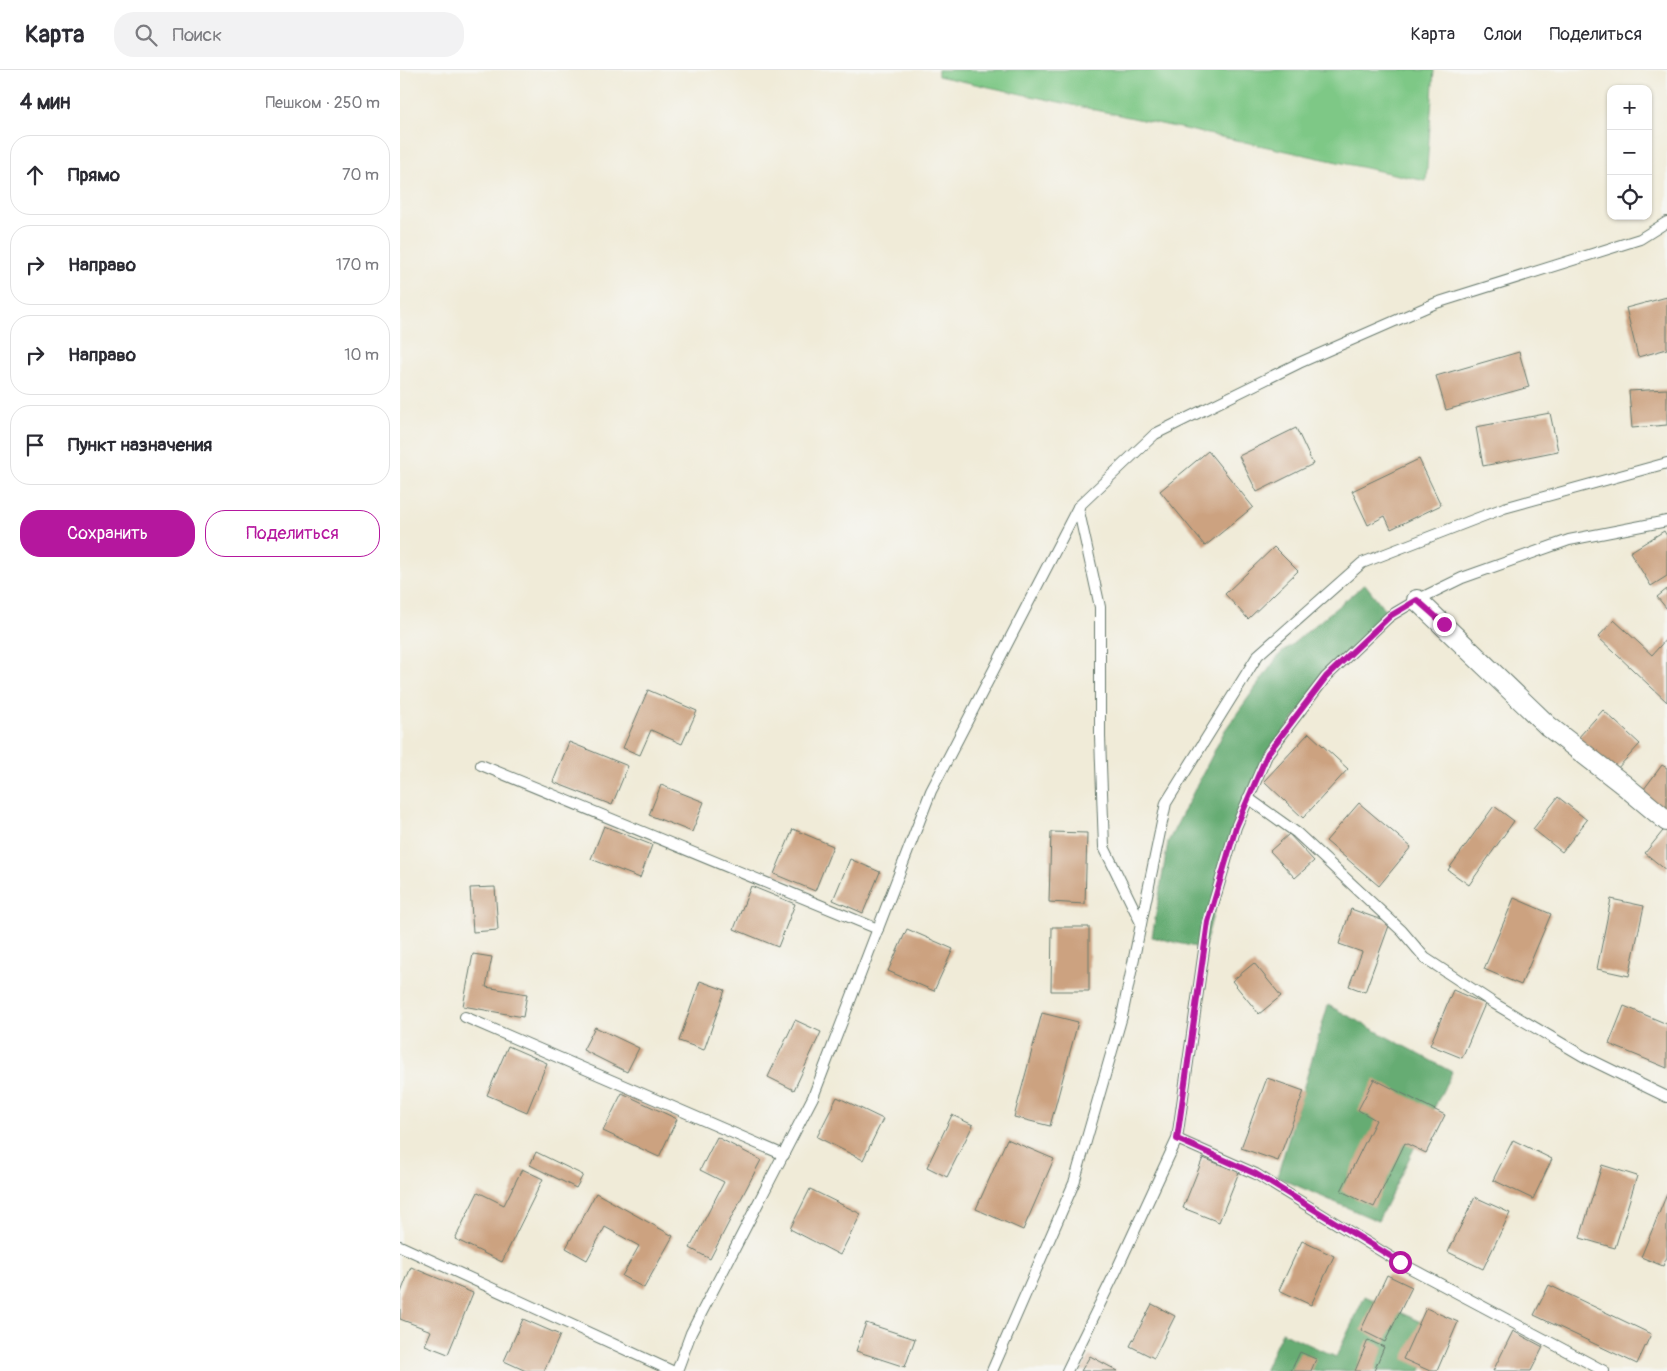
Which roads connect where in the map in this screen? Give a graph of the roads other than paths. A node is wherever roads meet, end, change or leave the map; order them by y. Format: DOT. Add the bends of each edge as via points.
graph roads {
  1 [pos="1667,222"];
  2 [pos="1667,463"];
  3 [pos="1078,507"];
  4 [pos="1667,520"];
  5 [pos="1417,600"];
  6 [pos="481,765"];
  7 [pos="1248,798"];
  8 [pos="1667,821"];
  9 [pos="1141,923"];
  10 [pos="878,929"];
  11 [pos="465,1017"];
  12 [pos="1667,1097"];
  13 [pos="1177,1139"];
  14 [pos="784,1155"];
  15 [pos="400,1246"];
  16 [pos="672,1371"];
  17 [pos="677,1371"];
  18 [pos="992,1371"];
  19 [pos="1067,1371"];
  20 [pos="1604,1371"];
  1 -- 3 [label="lane" via="1640,239 1436,303 1299,363 1156,434"];
  2 -- 9 [label="lane" via="1504,508 1362,562 1258,655 1166,803"];
  3 -- 9 [label="lane" via="1100,607 1104,847"];
  3 -- 10 [label="lane" via="931,791"];
  4 -- 5 [label="lane" via="1569,540 1462,578"];
  5 -- 7 [label="lane" via="1390,616 1326,677 1268,753"];
  5 -- 8 [label="street" via="1548,726"];
  6 -- 10 [label="lane"];
  7 -- 12 [label="lane" via="1297,832 1402,931 1426,958 1583,1056"];
  7 -- 13 [label="lane" via="1236,827 1208,922"];
  9 -- 18 [label="lane" via="1122,1016 1074,1183"];
  10 -- 14 [label="lane" via="814,1097"];
  11 -- 14 [label="lane"];
  13 -- 19 [label="lane"];
  13 -- 20 [label="lane" via="1256,1174 1400,1262"];
  14 -- 17 [label="lane" via="691,1333"];
  15 -- 16 [label="lane"];
}
